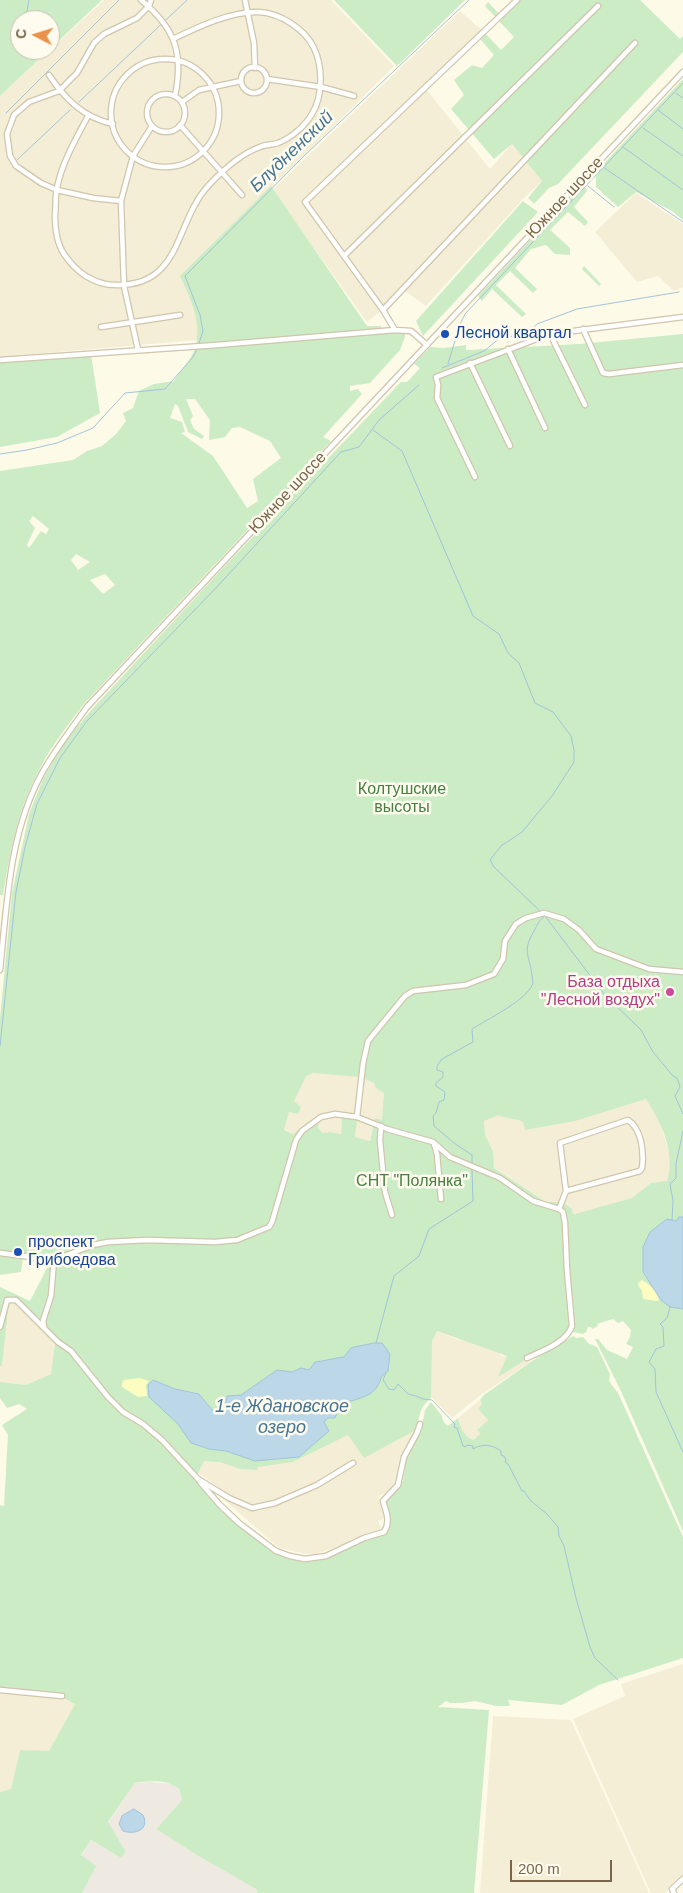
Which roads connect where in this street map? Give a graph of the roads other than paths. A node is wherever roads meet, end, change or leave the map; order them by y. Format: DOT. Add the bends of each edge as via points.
graph roads {
  1 [pos="140,0"];
  2 [pos="151,0"];
  3 [pos="245,0"];
  4 [pos="517,0"];
  5 [pos="148,6"];
  6 [pos="598,6"];
  7 [pos="249,13"];
  8 [pos="173,39"];
  9 [pos="635,43"];
  10 [pos="179,60"];
  11 [pos="255,68"];
  12 [pos="683,72"];
  13 [pos="49,75"];
  14 [pos="267,79"];
  15 [pos="241,81"];
  16 [pos="212,86"];
  17 [pos="321,87"];
  18 [pos="60,91"];
  19 [pos="175,96"];
  20 [pos="354,96"];
  21 [pos="182,102"];
  22 [pos="88,116"];
  23 [pos="113,124"];
  24 [pos="180,125"];
  25 [pos="152,126"];
  26 [pos="202,152"];
  27 [pos="132,156"];
  28 [pos="221,172"];
  29 [pos="57,190"];
  30 [pos="242,195"];
  31 [pos="120,201"];
  32 [pos="344,256"];
  33 [pos="124,286"];
  34 [pos="383,310"];
  35 [pos="180,315"];
  36 [pos="683,317"];
  37 [pos="132,323"];
  38 [pos="101,327"];
  39 [pos="583,329"];
  40 [pos="394,330"];
  41 [pos="550,334"];
  42 [pos="427,345"];
  43 [pos="508,349"];
  44 [pos="138,350"];
  45 [pos="0,360"];
  46 [pos="470,363"];
  47 [pos="683,365"];
  48 [pos="586,405"];
  49 [pos="545,428"];
  50 [pos="510,446"];
  51 [pos="475,477"];
  52 [pos="0,970"];
  53 [pos="683,972"];
  54 [pos="357,1117"];
  55 [pos="381,1126"];
  56 [pos="433,1142"];
  57 [pos="566,1191"];
  58 [pos="441,1199"];
  59 [pos="559,1210"];
  60 [pos="392,1216"];
  61 [pos="0,1253"];
  62 [pos="54,1260"];
  63 [pos="0,1327"];
  64 [pos="45,1328"];
  65 [pos="527,1358"];
  66 [pos="420,1424"];
  67 [pos="353,1464"];
  68 [pos="198,1479"];
  69 [pos="0,1690"];
  70 [pos="62,1696"];
  71 [pos="683,1879"];
  72 [pos="674,1893"];
  1 -- 5 [label="street"];
  2 -- 5 [label="street"];
  3 -- 7 [label="street"];
  4 -- 32 [label="street" via="305,202"];
  5 -- 8 [label="street" via="160,16"];
  5 -- 18 [label="street" via="137,18 104,34 94,43 77,73"];
  6 -- 32 [label="street"];
  7 -- 8 [label="street" via="210,22"];
  7 -- 11 [label="street"];
  7 -- 17 [label="street" via="260,12 284,19 302,33 314,48"];
  8 -- 10 [label="street"];
  9 -- 34 [label="street"];
  10 -- 16 [label="street" via="195,67"];
  10 -- 19 [label="street"];
  10 -- 23 [label="street" via="163,58 132,70 120,82 113,97"];
  11 -- 14 [label="street" via="263,71"];
  11 -- 15 [label="street" via="247,70"];
  12 -- 42 [label="street, Южное шоссе"];
  13 -- 18 [label="street"];
  14 -- 15 [label="street" via="262,90 255,93 244,88"];
  14 -- 17 [label="street"];
  15 -- 16 [label="street"];
  16 -- 21 [label="street" via="199,90"];
  16 -- 26 [label="street" via="220,111 210,144"];
  17 -- 20 [label="street"];
  17 -- 28 [label="street" via="313,113 298,131 278,143 260,147"];
  18 -- 22 [label="street"];
  18 -- 29 [label="street" via="29,102 14,114 7,134 10,156 16,166"];
  19 -- 21 [label="street"];
  19 -- 25 [label="street" via="159,95 150,102 147,114"];
  21 -- 24 [label="street" via="185,114"];
  22 -- 23 [label="street"];
  22 -- 29 [label="street" via="62,168"];
  23 -- 27 [label="street" via="121,144"];
  24 -- 25 [label="street" via="169,132"];
  24 -- 26 [label="street"];
  25 -- 27 [label="street"];
  26 -- 27 [label="street" via="182,164 165,167 148,164"];
  26 -- 28 [label="street"];
  27 -- 31 [label="street"];
  28 -- 30 [label="street"];
  28 -- 33 [label="street" via="204,190 188,215 164,268 149,279"];
  29 -- 31 [label="street"];
  29 -- 33 [label="street" via="55,228 60,248 72,266 91,280"];
  31 -- 33 [label="street"];
  32 -- 34 [label="street"];
  33 -- 37 [label="street"];
  34 -- 40 [label="street"];
  35 -- 37 [label="street"];
  36 -- 39 [label="street"];
  37 -- 38 [label="street"];
  37 -- 44 [label="street"];
  39 -- 41 [label="street"];
  39 -- 47 [label="street" via="603,373"];
  40 -- 42 [label="street" via="411,331"];
  40 -- 44 [label="street"];
  41 -- 43 [label="street"];
  41 -- 48 [label="street"];
  42 -- 52 [label="street, Южное шоссе" via="87,707 62,740 41,775 23,818 8,892"];
  43 -- 46 [label="street"];
  43 -- 49 [label="street"];
  44 -- 45 [label="street"];
  46 -- 50 [label="street"];
  46 -- 51 [label="street" via="436,377 437,398"];
  53 -- 54 [label="street" via="649,969 596,949 579,930 549,913 526,918 516,924 505,940 503,959 494,974 466,986 413,991 405,996 368,1041"];
  54 -- 55 [label="street"];
  54 -- 62 [label="street" via="327,1115 302,1131 293,1148 269,1227 237,1240 108,1242"];
  55 -- 56 [label="street"];
  55 -- 60 [label="street" via="385,1192"];
  56 -- 58 [label="street"];
  56 -- 59 [label="street" via="450,1157 500,1178 533,1201"];
  57 -- 57 [label="street" via="642,1168 641,1141 632,1121 560,1143"];
  57 -- 59 [label="street"];
  59 -- 65 [label="street" via="563,1212 566,1223 571,1331 560,1341"];
  61 -- 62 [label="street"];
  62 -- 64 [label="street" via="51,1296 43,1321"];
  63 -- 64 [label="street" via="7,1300 16,1300"];
  64 -- 68 [label="street" via="80,1361 123,1412 162,1440"];
  66 -- 68 [label="street" via="404,1458 398,1485 383,1501 388,1516 384,1532 326,1556 305,1559 276,1551 239,1523"];
  67 -- 68 [label="street" via="295,1495 252,1508 220,1494"];
  69 -- 70 [label="street"];
  71 -- 72 [label="street" via="672,1889"];
}
